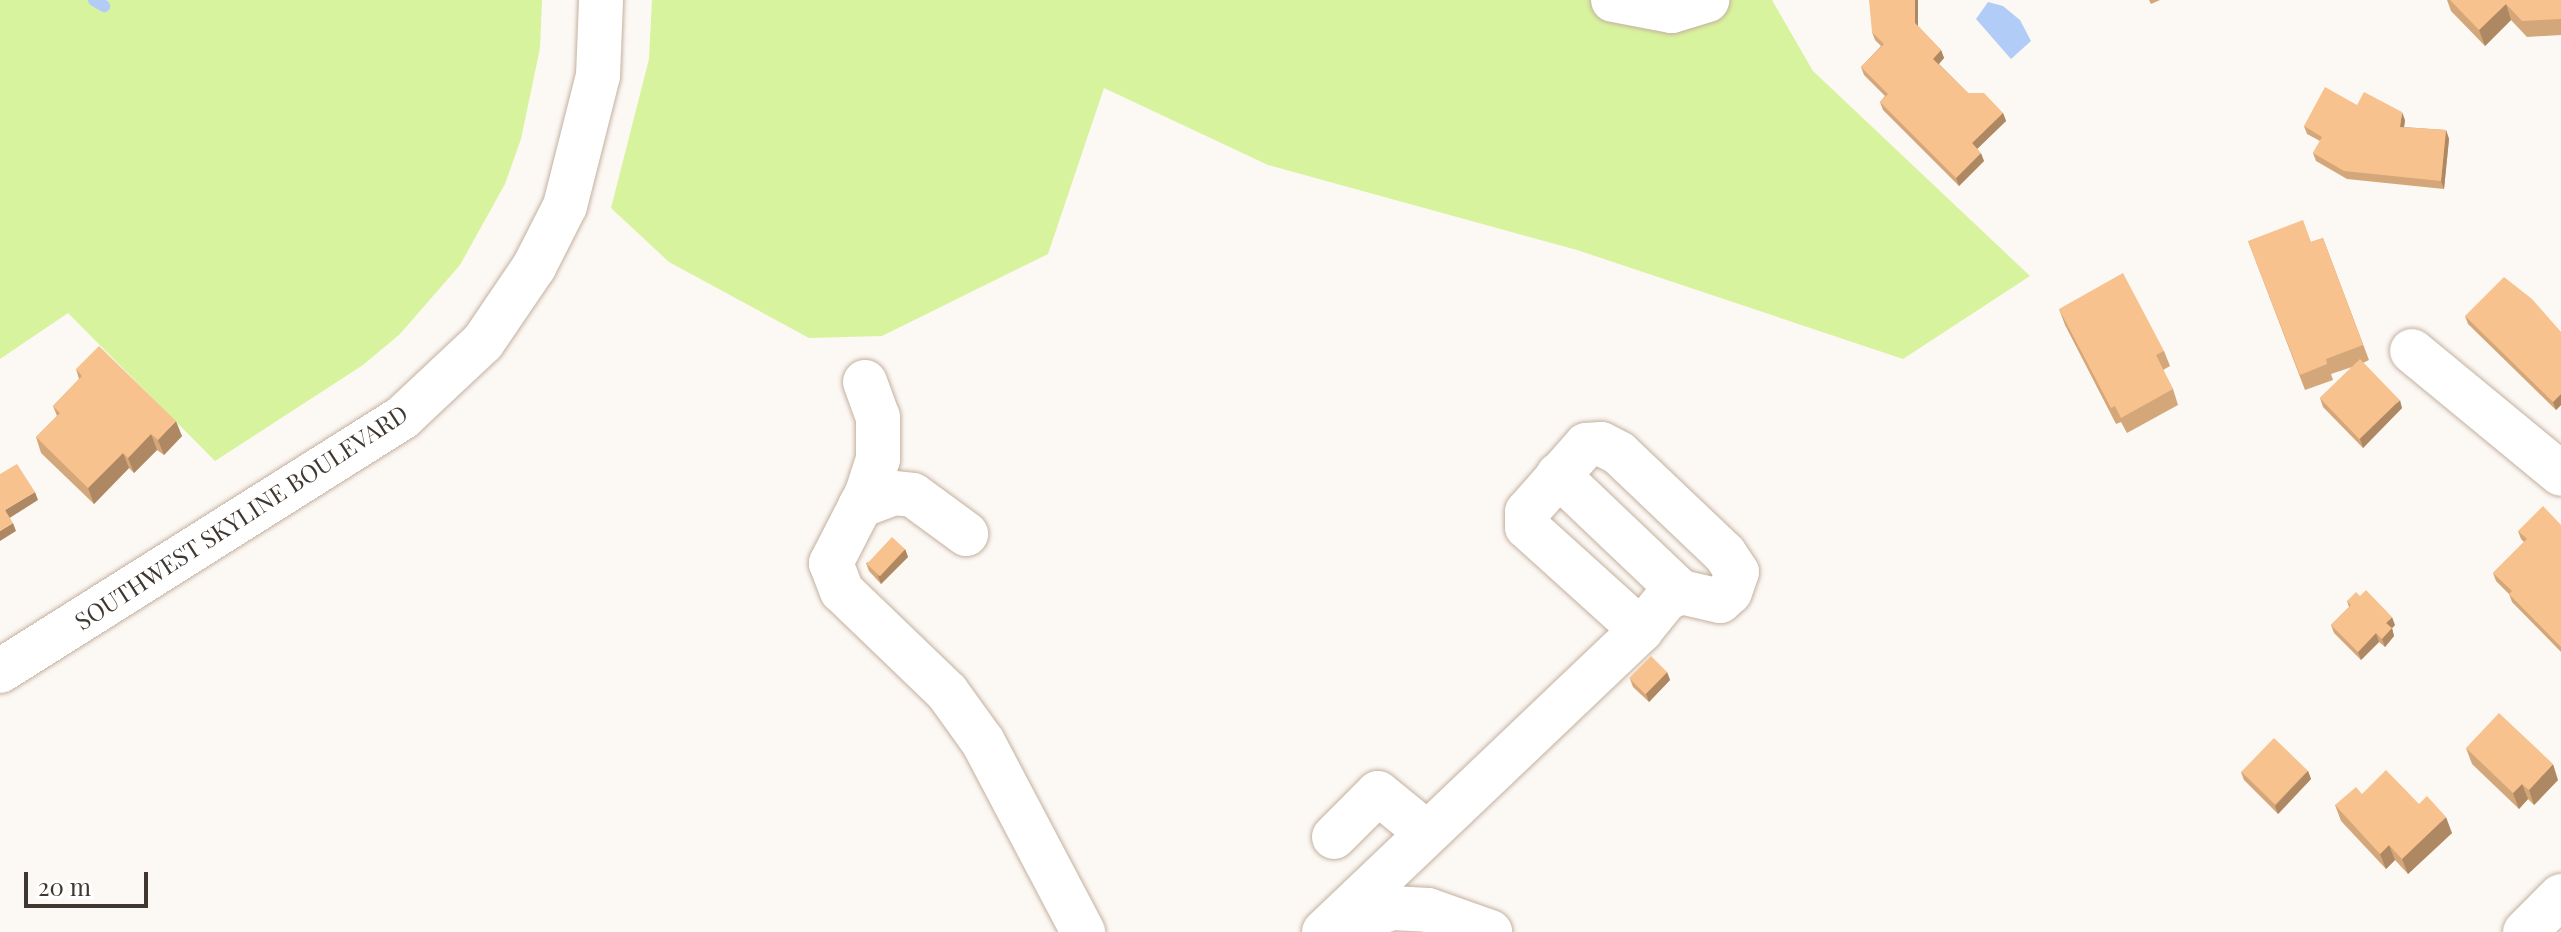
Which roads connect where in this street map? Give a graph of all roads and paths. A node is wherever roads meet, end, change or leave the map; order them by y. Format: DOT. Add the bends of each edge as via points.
graph roads {
  1 [pos="601,0"];
  2 [pos="1613,0"];
  3 [pos="1707,0"];
  4 [pos="2412,351"];
  5 [pos="865,382"];
  6 [pos="2561,474"];
  7 [pos="1558,475"];
  8 [pos="860,506"];
  9 [pos="966,534"];
  10 [pos="1681,592"];
  11 [pos="1641,630"];
  12 [pos="0,671"];
  13 [pos="1427,833"];
  14 [pos="1334,837"];
  15 [pos="2561,896"];
  16 [pos="1083,932"];
  17 [pos="1324,932"];
  18 [pos="1330,932"];
  19 [pos="1490,932"];
  20 [pos="2525,932"];
  1 -- 12 [label="main road, SOUTHWEST SKYLINE BOULEVARD" via="598,76 565,206 534,267 483,342 403,417"];
  2 -- 3 [label="main road" via="1672,11"];
  4 -- 6 [label="main road"];
  5 -- 8 [label="main road" via="878,417 878,459"];
  7 -- 10 [label="main road"];
  7 -- 10 [label="main road" via="1586,445 1601,444 1619,453 1737,572 1730,592 1720,601"];
  7 -- 11 [label="main road" via="1527,512 1527,527"];
  8 -- 9 [label="main road" via="894,493 913,495"];
  8 -- 16 [label="main road" via="831,563 842,591 947,692 983,742"];
  10 -- 11 [label="main road" via="1666,599"];
  11 -- 13 [label="main road"];
  13 -- 14 [label="main road" via="1378,793"];
  13 -- 17 [label="main road"];
  15 -- 20 [label="main road"];
  18 -- 19 [label="main road" via="1358,916 1392,908 1428,910"];
}
